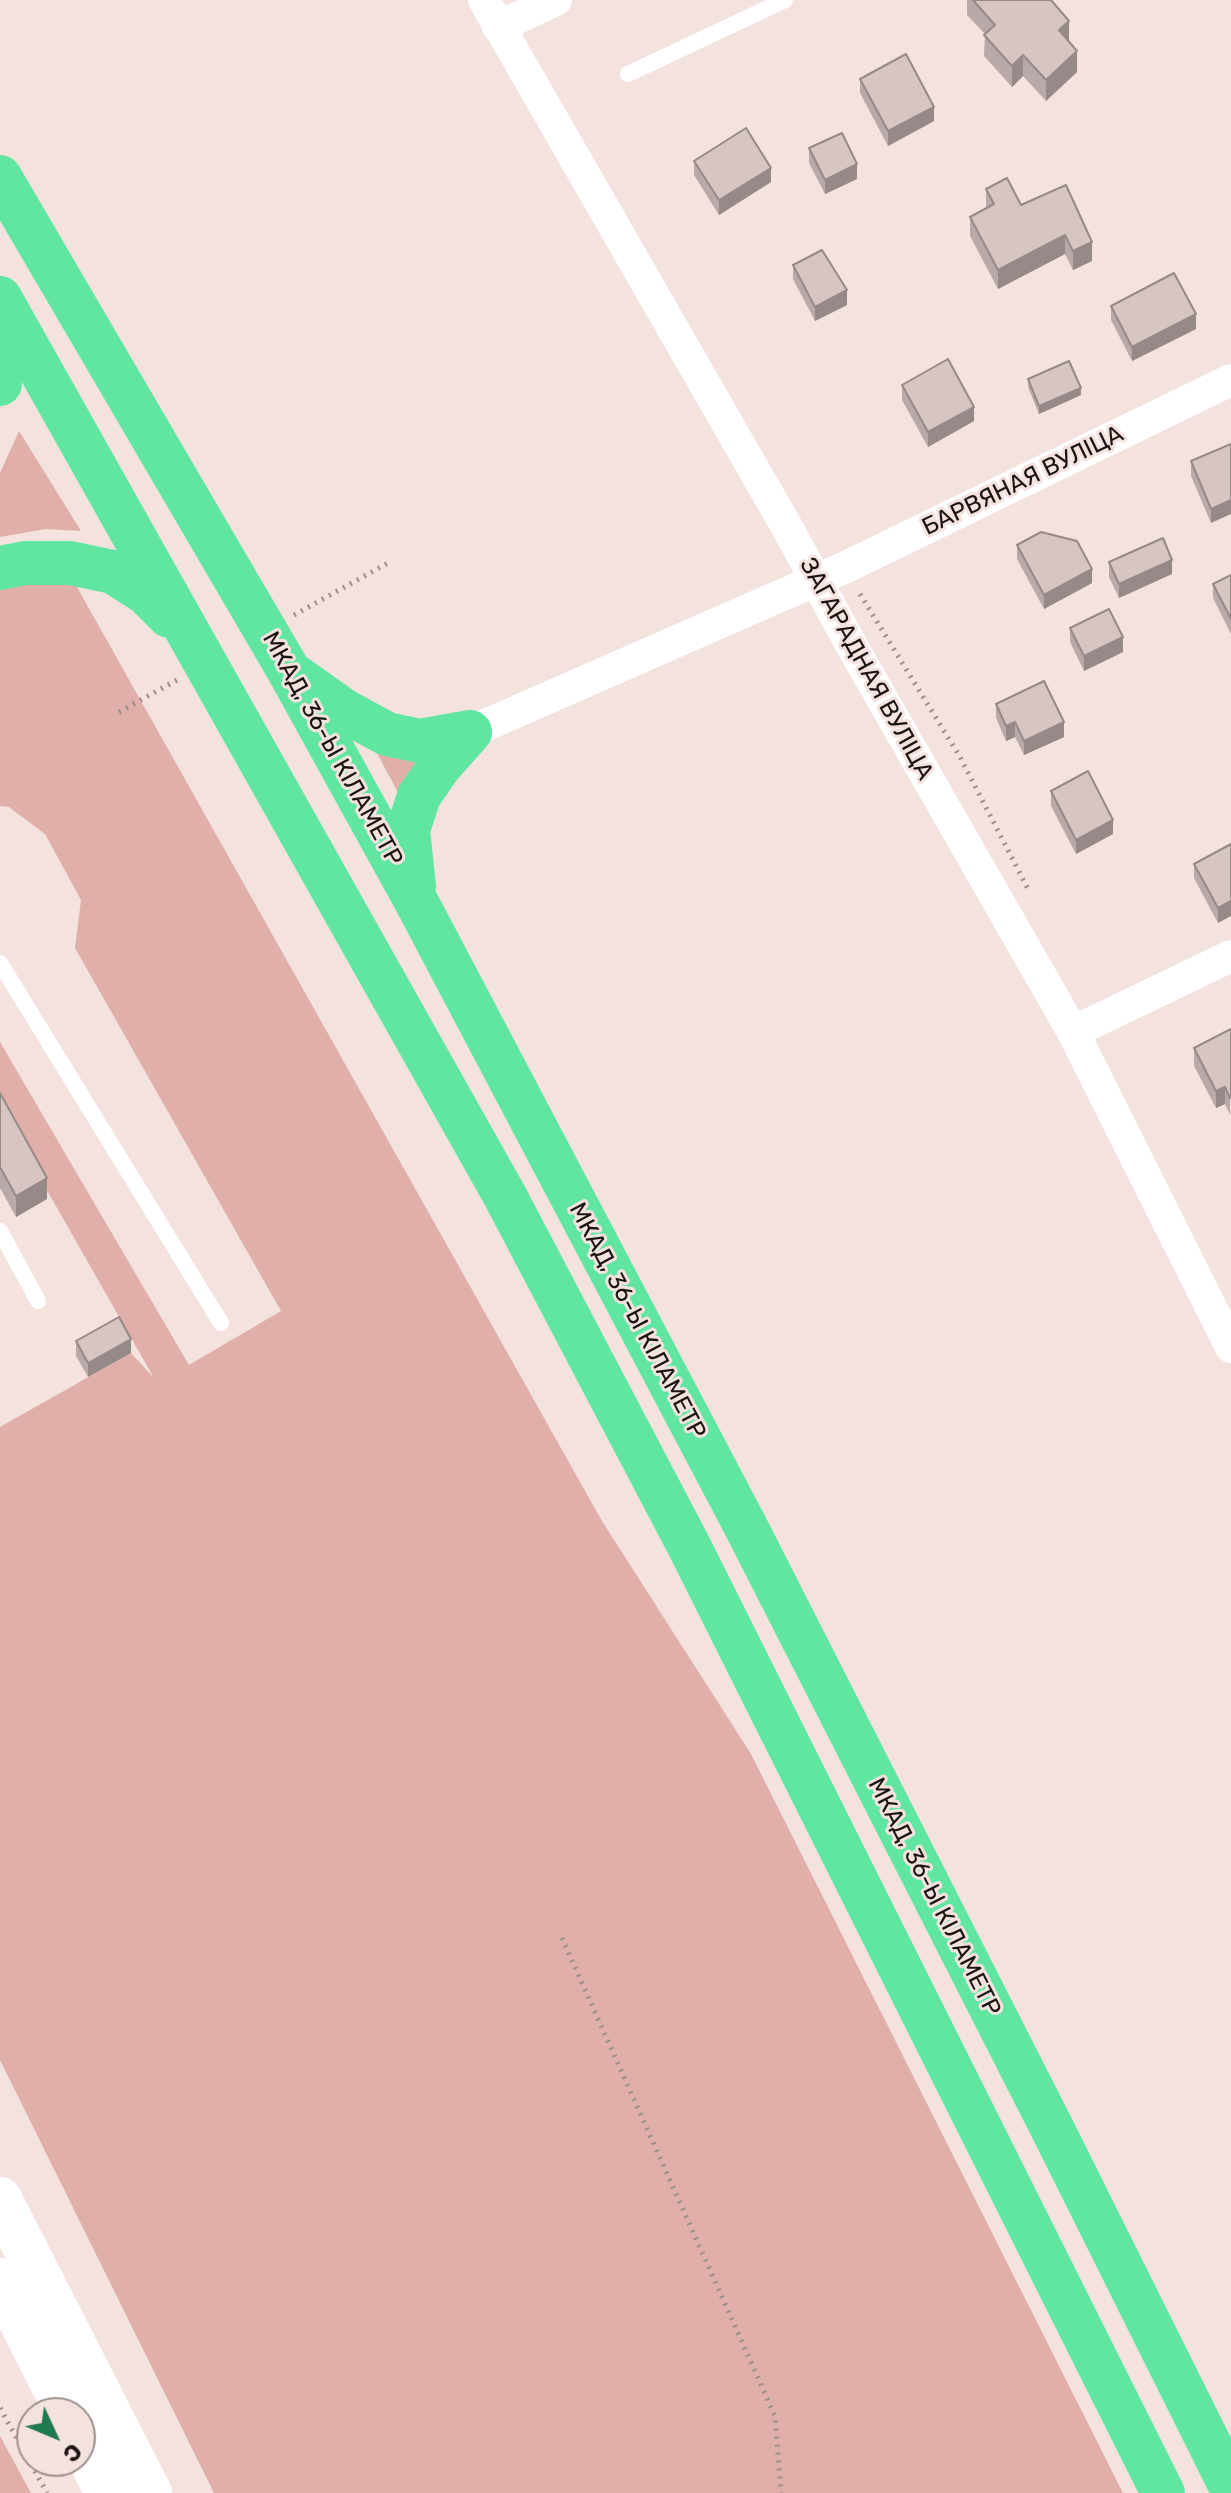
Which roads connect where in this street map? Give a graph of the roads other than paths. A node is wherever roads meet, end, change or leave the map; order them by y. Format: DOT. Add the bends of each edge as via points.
graph roads {
  1 [pos="556,0"];
  2 [pos="785,0"];
  3 [pos="491,14"];
  4 [pos="628,74"];
  5 [pos="0,177"];
  6 [pos="0,298"];
  7 [pos="0,366"];
  8 [pos="1231,380"];
  9 [pos="0,384"];
  10 [pos="0,568"];
  11 [pos="816,581"];
  12 [pos="195,642"];
  13 [pos="289,671"];
  14 [pos="470,732"];
  15 [pos="416,901"];
  16 [pos="1231,956"];
  17 [pos="0,963"];
  18 [pos="1073,1032"];
  19 [pos="0,1231"];
  20 [pos="38,1301"];
  21 [pos="221,1323"];
  22 [pos="1231,1347"];
  23 [pos="0,2199"];
  24 [pos="0,2280"];
  25 [pos="59,2397"];
  26 [pos="96,2471"];
  27 [pos="1231,2487"];
  28 [pos="107,2493"];
  29 [pos="150,2493"];
  30 [pos="1163,2493"];
  1 -- 3 [label="street"];
  2 -- 4 [label="lane"];
  3 -- 11 [label="street, ЗАГАРАДНАЯ ВУЛІЦА"];
  5 -- 13 [label="highway, МКАД, 36-Ы КІЛАМЕТР"];
  6 -- 12 [label="highway"];
  7 -- 9 [label="highway"];
  8 -- 11 [label="street, БАРВЯНАЯ ВУЛІЦА"];
  10 -- 12 [label="highway" via="70,563 113,572 146,593"];
  11 -- 14 [label="street, БАРВЯНАЯ ВУЛІЦА"];
  11 -- 18 [label="street, ЗАГАРАДНАЯ ВУЛІЦА"];
  12 -- 30 [label="highway" via="505,1196 689,1546"];
  13 -- 14 [label="highway" via="387,734 420,741"];
  13 -- 15 [label="highway, МКАД, 36-Ы КІЛАМЕТР"];
  14 -- 15 [label="highway" via="419,796 408,830"];
  15 -- 27 [label="highway, МКАД, 36-Ы КІЛАМЕТР" via="754,1541"];
  16 -- 18 [label="street"];
  17 -- 21 [label="lane"];
  18 -- 22 [label="street, ЗАГАРАДНАЯ ВУЛІЦА"];
  19 -- 20 [label="lane"];
  23 -- 29 [label="main road"];
  24 -- 25 [label="main road"];
  26 -- 28 [label="main road"];
}
